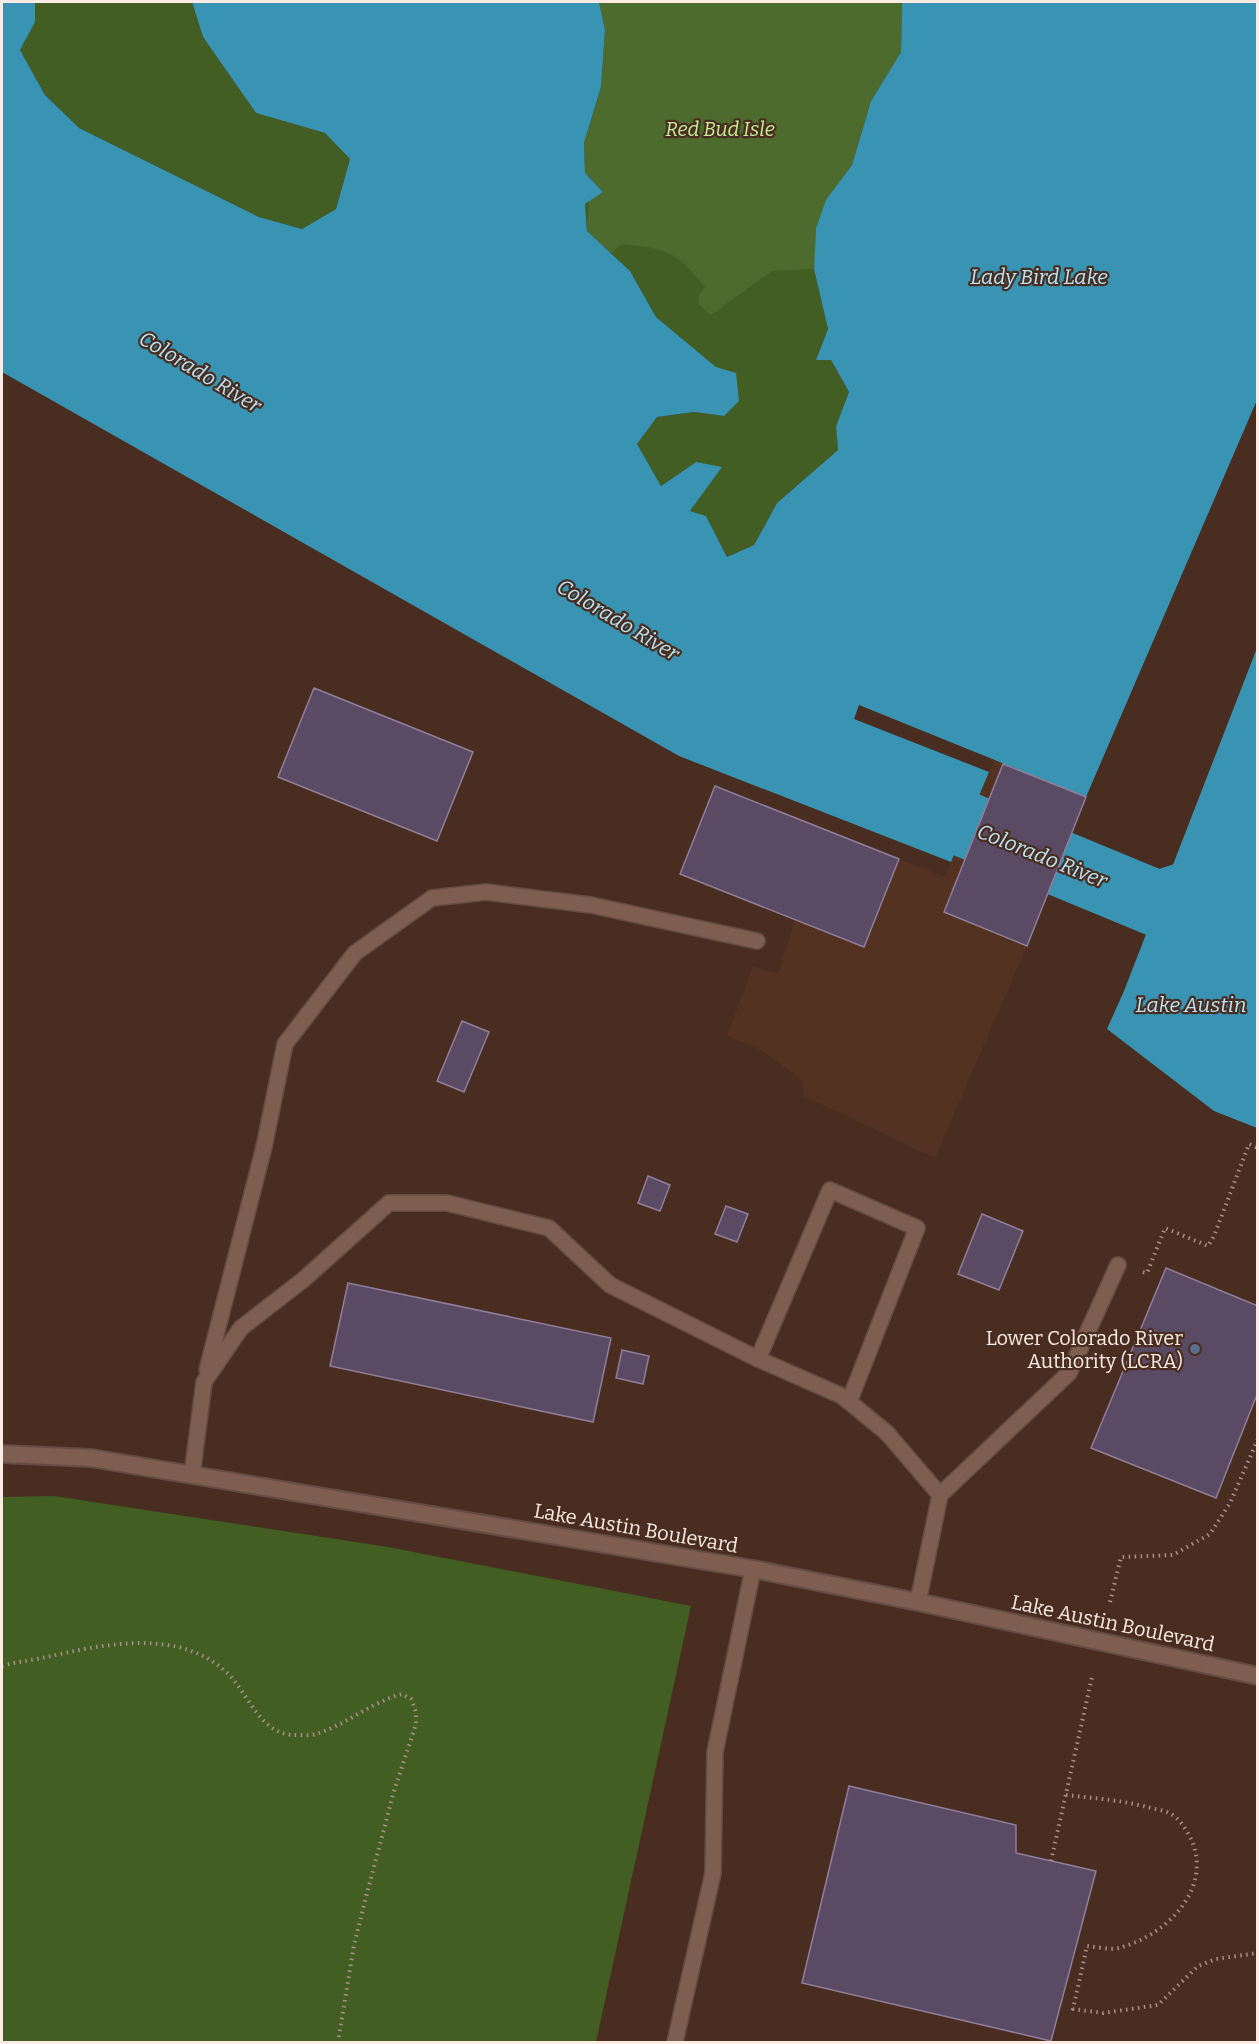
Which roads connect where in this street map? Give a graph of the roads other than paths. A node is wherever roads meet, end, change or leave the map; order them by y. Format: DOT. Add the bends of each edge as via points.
graph roads {
  1 [pos="758,941"];
  2 [pos="1118,1265"];
  3 [pos="758,1359"];
  4 [pos="204,1382"];
  5 [pos="849,1402"];
  6 [pos="2,1454"];
  7 [pos="192,1475"];
  8 [pos="940,1495"];
  9 [pos="753,1569"];
  10 [pos="918,1602"];
  11 [pos="1257,1676"];
  12 [pos="675,2043"];
  1 -- 4 [label="lane" via="591,905 486,892 432,898 355,952 285,1044 264,1147"];
  2 -- 8 [label="lane" via="1069,1373"];
  3 -- 4 [label="lane" via="610,1285 549,1228 447,1203 389,1203 303,1280 241,1328"];
  3 -- 5 [label="lane"];
  3 -- 5 [label="lane" via="830,1190 917,1228"];
  4 -- 7 [label="lane"];
  5 -- 8 [label="lane" via="887,1433"];
  6 -- 7 [label="street, Lake Austin Boulevard" via="91,1458"];
  7 -- 9 [label="street, Lake Austin Boulevard"];
  8 -- 10 [label="lane"];
  9 -- 10 [label="street, Lake Austin Boulevard"];
  9 -- 12 [label="lane" via="715,1752 713,1873"];
  10 -- 11 [label="street, Lake Austin Boulevard"];
}
